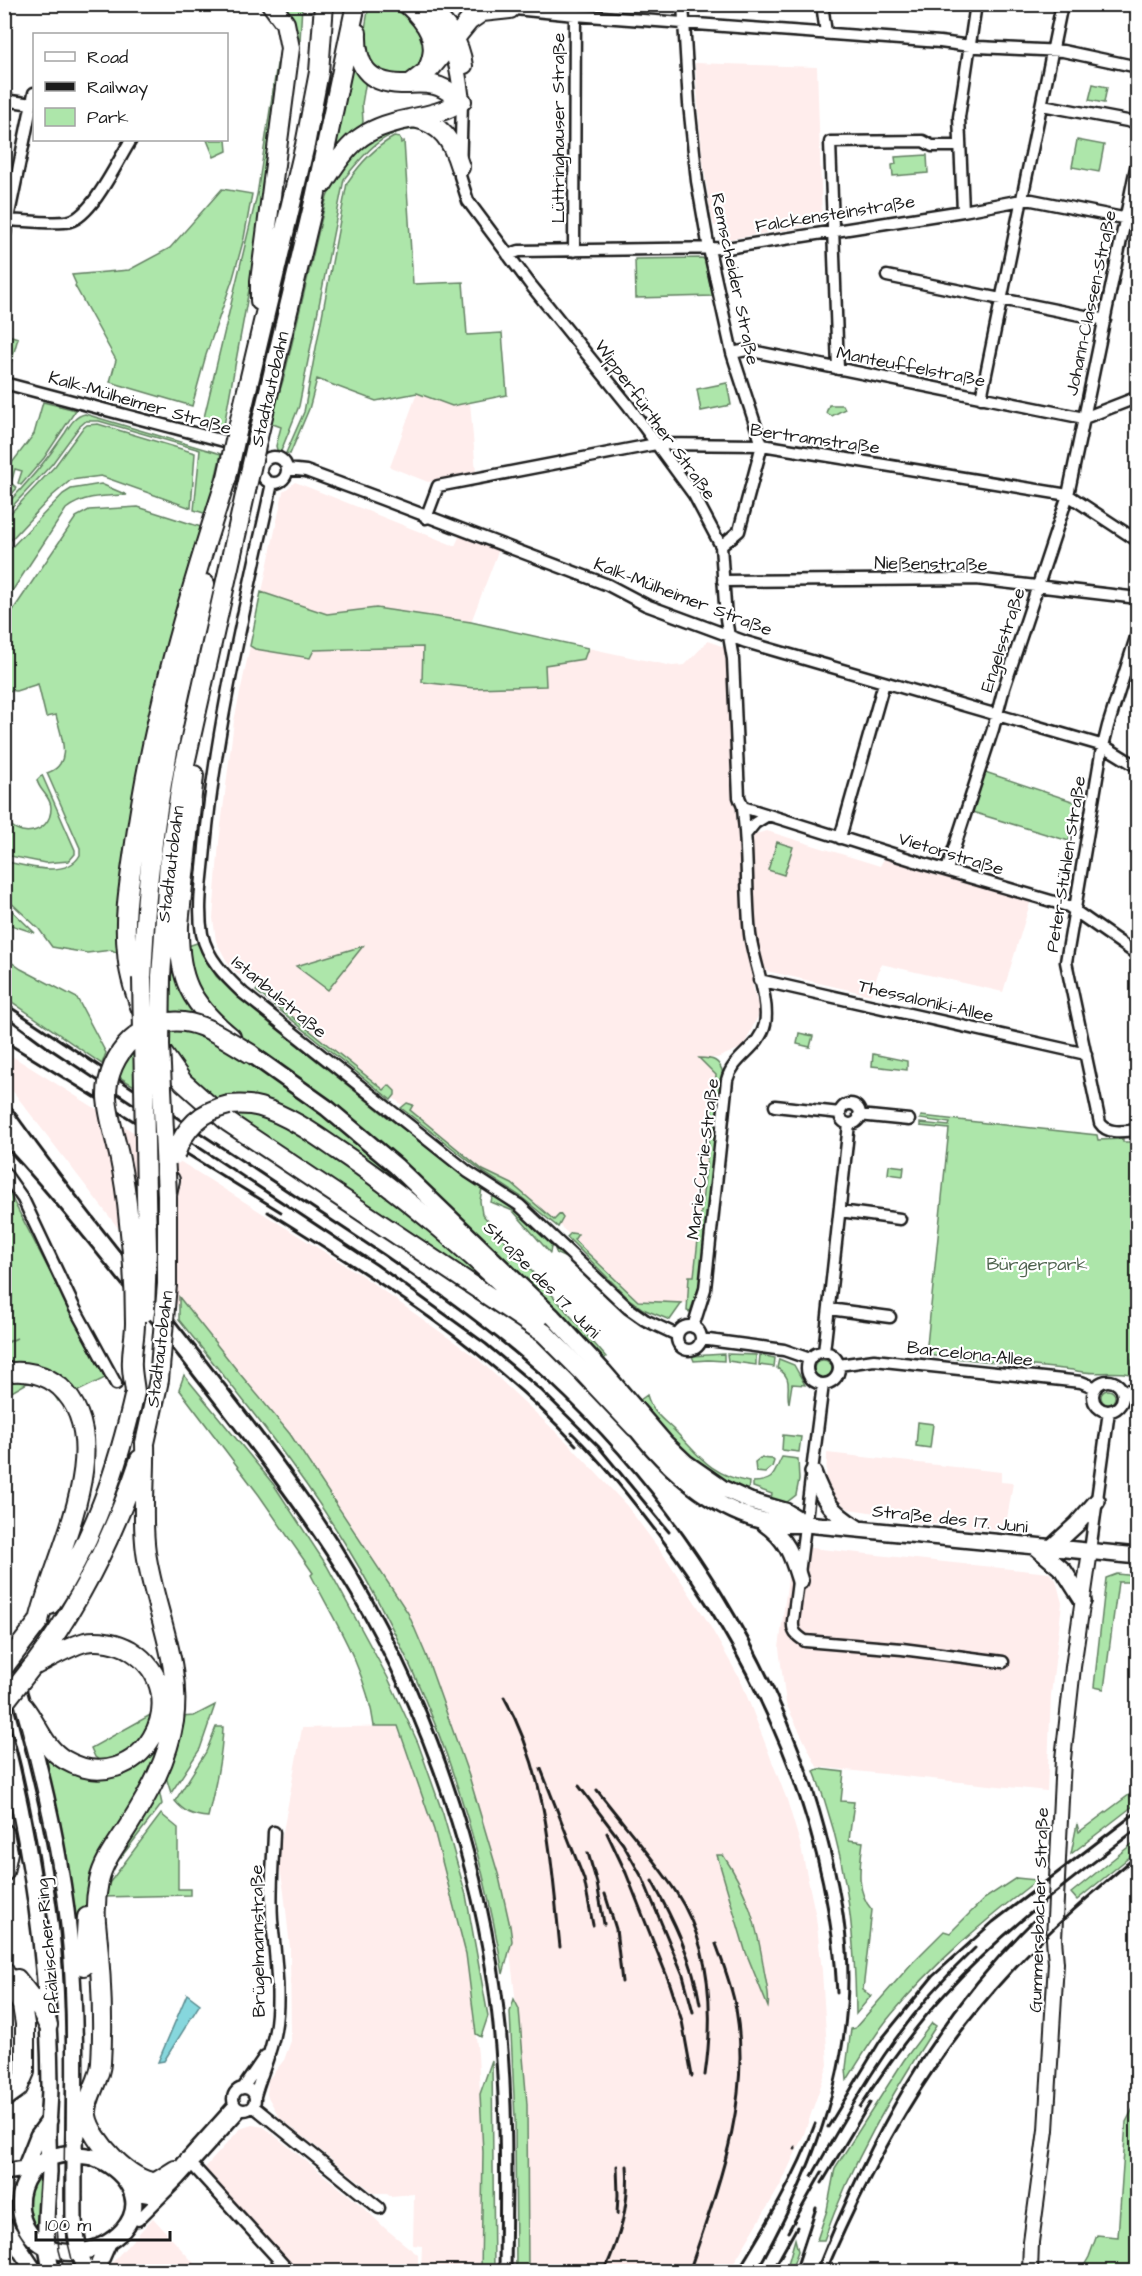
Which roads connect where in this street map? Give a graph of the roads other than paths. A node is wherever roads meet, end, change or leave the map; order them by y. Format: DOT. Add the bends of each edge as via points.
graph roads {
  1 [pos="271,4"];
  2 [pos="324,4"];
  3 [pos="357,4"];
  4 [pos="408,4"];
  5 [pos="428,4"];
  6 [pos="477,4"];
  7 [pos="683,4"];
  8 [pos="822,4"];
  9 [pos="976,4"];
  10 [pos="1062,4"];
  11 [pos="510,9"];
  12 [pos="575,10"];
  13 [pos="685,24"];
  14 [pos="826,33"];
  15 [pos="453,40"];
  16 [pos="969,46"];
  17 [pos="1052,51"];
  18 [pos="1137,67"];
  19 [pos="418,78"];
  20 [pos="33,98"];
  21 [pos="4,100"];
  22 [pos="462,101"];
  23 [pos="1042,105"];
  24 [pos="412,118"];
  25 [pos="1137,123"];
  26 [pos="129,141"];
  27 [pos="960,146"];
  28 [pos="1137,158"];
  29 [pos="460,167"];
  30 [pos="315,198"];
  31 [pos="1022,200"];
  32 [pos="963,211"];
  33 [pos="1126,219"];
  34 [pos="6,220"];
  35 [pos="1137,221"];
  36 [pos="833,231"];
  37 [pos="4,238"];
  38 [pos="709,249"];
  39 [pos="574,251"];
  40 [pos="508,255"];
  41 [pos="887,276"];
  42 [pos="1001,299"];
  43 [pos="1105,320"];
  44 [pos="260,334"];
  45 [pos="732,353"];
  46 [pos="838,369"];
  47 [pos="4,383"];
  48 [pos="1137,397"];
  49 [pos="981,398"];
  50 [pos="1084,418"];
  51 [pos="656,444"];
  52 [pos="762,445"];
  53 [pos="263,463"];
  54 [pos="287,469"];
  55 [pos="227,477"];
  56 [pos="272,483"];
  57 [pos="1068,495"];
  58 [pos="426,518"];
  59 [pos="1137,541"];
  60 [pos="721,546"];
  61 [pos="723,581"];
  62 [pos="1037,586"];
  63 [pos="1137,598"];
  64 [pos="1137,631"];
  65 [pos="729,636"];
  66 [pos="884,683"];
  67 [pos="997,715"];
  68 [pos="192,728"];
  69 [pos="1104,746"];
  70 [pos="1137,766"];
  71 [pos="743,807"];
  72 [pos="768,815"];
  73 [pos="746,834"];
  74 [pos="840,838"];
  75 [pos="947,870"];
  76 [pos="1075,911"];
  77 [pos="1137,955"];
  78 [pos="759,980"];
  79 [pos="765,1005"];
  80 [pos="251,1054"];
  81 [pos="1086,1054"];
  82 [pos="775,1106"];
  83 [pos="840,1113"];
  84 [pos="859,1115"];
  85 [pos="909,1120"];
  86 [pos="849,1124"];
  87 [pos="1137,1130"];
  88 [pos="4,1172"];
  89 [pos="167,1195"];
  90 [pos="840,1211"];
  91 [pos="900,1219"];
  92 [pos="829,1308"];
  93 [pos="890,1317"];
  94 [pos="693,1327"];
  95 [pos="677,1335"];
  96 [pos="701,1340"];
  97 [pos="824,1352"];
  98 [pos="810,1359"];
  99 [pos="839,1365"];
  100 [pos="4,1373"];
  101 [pos="116,1384"];
  102 [pos="824,1384"];
  103 [pos="1096,1388"];
  104 [pos="1122,1390"];
  105 [pos="1137,1391"];
  106 [pos="135,1392"];
  107 [pos="1109,1411"];
  108 [pos="635,1427"];
  109 [pos="145,1443"];
  110 [pos="813,1472"];
  111 [pos="1097,1501"];
  112 [pos="759,1520"];
  113 [pos="806,1524"];
  114 [pos="859,1529"];
  115 [pos="1043,1547"];
  116 [pos="1090,1551"];
  117 [pos="1137,1556"];
  118 [pos="800,1581"];
  119 [pos="1083,1601"];
  120 [pos="39,1621"];
  121 [pos="4,1644"];
  122 [pos="1003,1662"];
  123 [pos="4,1667"];
  124 [pos="32,1667"];
  125 [pos="4,1703"];
  126 [pos="24,1707"];
  127 [pos="167,1722"];
  128 [pos="4,1737"];
  129 [pos="4,1832"];
  130 [pos="274,1832"];
  131 [pos="30,1859"];
  132 [pos="60,1871"];
  133 [pos="4,1872"];
  134 [pos="99,1881"];
  135 [pos="84,1966"];
  136 [pos="4,1970"];
  137 [pos="48,2025"];
  138 [pos="270,2048"];
  139 [pos="101,2058"];
  140 [pos="243,2088"];
  141 [pos="4,2098"];
  142 [pos="254,2101"];
  143 [pos="237,2108"];
  144 [pos="49,2121"];
  145 [pos="76,2133"];
  146 [pos="49,2156"];
  147 [pos="185,2164"];
  148 [pos="110,2166"];
  149 [pos="24,2169"];
  150 [pos="4,2172"];
  151 [pos="130,2187"];
  152 [pos="378,2208"];
  153 [pos="138,2220"];
  154 [pos="13,2228"];
  155 [pos="120,2233"];
  156 [pos="108,2243"];
  157 [pos="46,2247"];
  158 [pos="79,2252"];
  159 [pos="35,2271"];
  160 [pos="52,2271"];
  161 [pos="87,2271"];
  162 [pos="97,2271"];
  163 [pos="290,2271"];
  164 [pos="1030,2271"];
  1 -- 44 [label="highway" via="285,23 290,48 261,281"];
  2 -- 44 [label="highway, Stadtautobahn" via="319,72 305,145"];
  3 -- 19 [label="highway" via="357,53 361,64 374,78 386,83"];
  3 -- 30 [label="highway, Stadtautobahn"];
  4 -- 15 [label="street"];
  4 -- 19 [label="highway" via="432,38 433,54"];
  5 -- 15 [label="street"];
  6 -- 11 [label="street"];
  7 -- 13 [label="street, Remscheider Straße"];
  8 -- 14 [label="street"];
  9 -- 16 [label="street"];
  10 -- 17 [label="street"];
  11 -- 12 [label="street"];
  11 -- 15 [label="highway" via="482,12"];
  12 -- 13 [label="street"];
  12 -- 39 [label="street, Lüttringhauser Straße"];
  13 -- 14 [label="street"];
  13 -- 38 [label="street, Remscheider Straße" via="697,182"];
  14 -- 16 [label="street"];
  15 -- 19 [label="highway"];
  15 -- 22 [label="street"];
  16 -- 17 [label="street"];
  16 -- 27 [label="street" via="959,117"];
  17 -- 18 [label="street"];
  17 -- 23 [label="street"];
  19 -- 22 [label="highway"];
  20 -- 21 [label="street"];
  20 -- 34 [label="street"];
  22 -- 24 [label="highway" via="445,111"];
  22 -- 29 [label="street"];
  23 -- 25 [label="street"];
  23 -- 31 [label="street"];
  24 -- 29 [label="highway" via="442,130 455,149"];
  24 -- 30 [label="highway" via="365,133 351,144 340,155"];
  26 -- 34 [label="street" via="81,218 68,222"];
  27 -- 32 [label="street"];
  27 -- 36 [label="street" via="932,146 923,141 830,142"];
  28 -- 33 [label="street, Johann-Classen-Straße"];
  29 -- 40 [label="street, Wipperfürther Straße" via="468,201"];
  30 -- 68 [label="highway, Stadtautobahn, bridge"];
  31 -- 32 [label="street, Falckensteinstraße"];
  31 -- 33 [label="street, Falckensteinstraße"];
  31 -- 42 [label="street"];
  32 -- 36 [label="street, Falckensteinstraße"];
  33 -- 35 [label="street, Falckensteinstraße"];
  33 -- 43 [label="street, Johann-Classen-Straße"];
  34 -- 37 [label="street"];
  36 -- 38 [label="street, Falckensteinstraße"];
  36 -- 46 [label="street"];
  38 -- 39 [label="street, Falckensteinstraße"];
  38 -- 45 [label="street, Remscheider Straße"];
  39 -- 40 [label="street, Falckensteinstraße" via="519,251"];
  40 -- 51 [label="street, Wipperfürther Straße"];
  41 -- 42 [label="street"];
  42 -- 43 [label="street"];
  42 -- 49 [label="street"];
  43 -- 50 [label="street, Johann-Classen-Straße"];
  44 -- 55 [label="highway, Stadtautobahn, bridge"];
  45 -- 46 [label="street, Manteuffelstraße" via="747,350"];
  45 -- 52 [label="street, Remscheider Straße"];
  46 -- 49 [label="street, Manteuffelstraße"];
  47 -- 53 [label="street, Kalk-Mülheimer Straße" via="224,441"];
  48 -- 50 [label="street"];
  49 -- 50 [label="street, Manteuffelstraße"];
  50 -- 57 [label="street, Engelsstraße"];
  51 -- 52 [label="street, Bertramstraße"];
  51 -- 58 [label="street, Bertramstraße" via="438,486"];
  51 -- 60 [label="street, Wipperfürther Straße" via="694,495"];
  52 -- 57 [label="street, Bertramstraße"];
  52 -- 60 [label="street" via="739,531"];
  53 -- 54 [label="street" via="276,457 284,461"];
  53 -- 56 [label="street" via="263,477"];
  54 -- 56 [label="street" via="283,480"];
  54 -- 58 [label="street, Kalk-Mülheimer Straße" via="306,471"];
  55 -- 106 [label="highway, Stadtautobahn, bridge" via="170,743 152,850 142,978 147,1282"];
  55 -- 108 [label="highway" via="198,564 167,682 140,810 126,927 131,979 145,1022 173,1070 196,1095 244,1134 544,1334"];
  56 -- 95 [label="street, Istanbulstraße" via="225,708 207,831 200,920 214,962 243,993 468,1172 519,1204 628,1308"];
  57 -- 59 [label="street, Bertramstraße"];
  57 -- 62 [label="street, Engelsstraße"];
  58 -- 65 [label="street, Kalk-Mülheimer Straße" via="608,585 646,605"];
  60 -- 61 [label="street, Wipperfürther Straße"];
  61 -- 62 [label="street, Nießenstraße" via="976,579"];
  61 -- 65 [label="street, Wipperfürther Straße"];
  62 -- 63 [label="street, Nießenstraße"];
  62 -- 67 [label="street, Engelsstraße"];
  64 -- 69 [label="street, Peter-Stühlen-Straße"];
  65 -- 66 [label="street, Kalk-Mülheimer Straße"];
  65 -- 71 [label="street, Wipperfürther Straße" via="739,797"];
  66 -- 67 [label="street, Kalk-Mülheimer Straße"];
  66 -- 74 [label="street"];
  67 -- 69 [label="street, Kalk-Mülheimer Straße"];
  67 -- 75 [label="street, Engelsstraße"];
  68 -- 80 [label="highway, bridge" via="194,775 179,925 181,967 198,1006"];
  68 -- 89 [label="highway, Stadtautobahn, bridge" via="169,861 162,954 160,1045"];
  69 -- 70 [label="street, Kalk-Mülheimer Straße"];
  69 -- 76 [label="street, Peter-Stühlen-Straße"];
  71 -- 72 [label="street, Vietorstraße"];
  71 -- 73 [label="street, Wipperfürther Straße"];
  72 -- 73 [label="street"];
  72 -- 74 [label="street, Vietorstraße"];
  73 -- 78 [label="street, Wipperfürther Straße" via="750,935"];
  74 -- 75 [label="street, Vietorstraße"];
  75 -- 76 [label="street, Vietorstraße"];
  76 -- 77 [label="street, Vietorstraße"];
  76 -- 81 [label="street, Peter-Stühlen-Straße" via="1066,962"];
  78 -- 79 [label="street, Wipperfürther Straße"];
  78 -- 81 [label="street, Thessaloniki-Allee"];
  79 -- 94 [label="street, Marie-Curie-Straße" via="762,1031 732,1066 727,1080 705,1289"];
  80 -- 106 [label="highway, bridge" via="205,1027 176,1022 140,1033 113,1065 107,1098 129,1224"];
  80 -- 113 [label="main road, Straße des 17. Juni" via="327,1108 396,1166 553,1317 686,1463 722,1488"];
  81 -- 87 [label="street, Peter-Stühlen-Straße" via="1100,1123 1111,1131"];
  82 -- 83 [label="street"];
  83 -- 84 [label="street" via="850,1104"];
  83 -- 86 [label="street"];
  84 -- 85 [label="street"];
  84 -- 86 [label="street"];
  86 -- 90 [label="street"];
  88 -- 101 [label="street" via="23,1199"];
  89 -- 108 [label="highway, bridge" via="178,1145 202,1115 215,1108 245,1104 277,1114 363,1166 465,1249 546,1325"];
  89 -- 109 [label="highway, Stadtautobahn, bridge" via="163,1345"];
  90 -- 91 [label="street"];
  90 -- 92 [label="street"];
  92 -- 93 [label="street"];
  92 -- 97 [label="street"];
  94 -- 95 [label="street" via="683,1327"];
  94 -- 96 [label="street"];
  95 -- 96 [label="street" via="679,1346 686,1350 698,1347"];
  96 -- 98 [label="street" via="784,1350"];
  97 -- 98 [label="street"];
  97 -- 99 [label="street" via="834,1356"];
  98 -- 102 [label="street" via="808,1373 814,1381"];
  99 -- 102 [label="street" via="835,1378"];
  99 -- 103 [label="street, Barcelona-Allee" via="874,1360 1081,1382"];
  100 -- 120 [label="highway" via="27,1372 57,1384 73,1401 83,1429 84,1455 76,1504"];
  102 -- 110 [label="street"];
  103 -- 104 [label="street" via="1110,1381"];
  103 -- 107 [label="street" via="1097,1405"];
  104 -- 105 [label="street"];
  104 -- 107 [label="street" via="1119,1406"];
  106 -- 120 [label="highway, Stadtautobahn" via="117,1463 95,1522 69,1575"];
  107 -- 111 [label="street"];
  108 -- 112 [label="main road, Straße des 17. Juni" via="655,1452 702,1493"];
  109 -- 124 [label="highway, Stadtautobahn" via="96,1566"];
  109 -- 127 [label="highway" via="146,1551 175,1671 176,1688"];
  110 -- 113 [label="street"];
  110 -- 114 [label="main road" via="829,1506"];
  111 -- 115 [label="main road" via="1077,1524"];
  111 -- 116 [label="street"];
  112 -- 113 [label="main road, Straße des 17. Juni" via="781,1526"];
  112 -- 118 [label="main road" via="791,1550"];
  113 -- 114 [label="main road, Straße des 17. Juni"];
  113 -- 118 [label="street"];
  114 -- 115 [label="main road, Straße des 17. Juni"];
  115 -- 116 [label="main road, Straße des 17. Juni"];
  115 -- 119 [label="main road" via="1064,1570"];
  116 -- 117 [label="main road, Straße des 17. Juni"];
  116 -- 119 [label="street, Gummersbacher Straße"];
  118 -- 122 [label="street" via="793,1629 805,1641"];
  119 -- 164 [label="street, Gummersbacher Straße" via="1063,1758 1046,2130"];
  120 -- 123 [label="highway, Stadtautobahn, bridge"];
  121 -- 126 [label="main road, Pfälzischer Ring"];
  124 -- 125 [label="highway, Stadtautobahn, bridge"];
  124 -- 127 [label="highway" via="85,1642 123,1646 146,1662 154,1674"];
  126 -- 127 [label="highway" via="52,1750 65,1761 88,1768 112,1768 131,1761"];
  126 -- 132 [label="main road, Pfälzischer Ring"];
  127 -- 134 [label="highway" via="166,1752 158,1774"];
  128 -- 131 [label="main road, Pfälzischer Ring"];
  129 -- 131 [label="main road"];
  129 -- 133 [label="highway" via="8,1852"];
  130 -- 138 [label="street, Brügelmannstraße" via="271,1890 276,1994"];
  131 -- 137 [label="main road, Pfälzischer Ring"];
  132 -- 135 [label="main road"];
  132 -- 145 [label="main road, Pfälzischer Ring" via="74,2003"];
  134 -- 135 [label="highway" via="87,1912"];
  134 -- 139 [label="highway" via="95,1905 102,1996"];
  136 -- 137 [label="highway" via="29,1993"];
  136 -- 141 [label="highway" via="22,2006 25,2024 22,2082"];
  137 -- 144 [label="main road, Pfälzischer Ring"];
  138 -- 140 [label="street, Brügelmannstraße"];
  138 -- 142 [label="street, Brügelmannstraße"];
  139 -- 145 [label="highway" via="83,2100"];
  139 -- 147 [label="highway" via="87,2109 99,2142 143,2181 156,2182"];
  140 -- 142 [label="street" via="248,2089"];
  140 -- 143 [label="street, Brügelmannstraße" via="234,2095"];
  142 -- 143 [label="street, Brügelmannstraße" via="248,2110"];
  142 -- 152 [label="street"];
  143 -- 147 [label="street, Brügelmannstraße"];
  144 -- 146 [label="main road, Pfälzischer Ring"];
  144 -- 149 [label="main road"];
  145 -- 146 [label="main road"];
  145 -- 148 [label="main road"];
  145 -- 148 [label="main road" via="93,2158"];
  145 -- 158 [label="main road, Pfälzischer Ring" via="74,2221"];
  146 -- 149 [label="main road"];
  146 -- 157 [label="main road, Pfälzischer Ring"];
  147 -- 151 [label="main road" via="155,2194"];
  147 -- 153 [label="street, Brügelmannstraße"];
  147 -- 163 [label="street"];
  148 -- 151 [label="main road"];
  149 -- 150 [label="main road"];
  149 -- 154 [label="main road" via="13,2193"];
  151 -- 155 [label="main road" via="134,2211"];
  153 -- 155 [label="main road"];
  154 -- 157 [label="main road"];
  154 -- 159 [label="main road"];
  155 -- 156 [label="main road"];
  156 -- 158 [label="main road"];
  156 -- 162 [label="main road"];
  157 -- 158 [label="main road"];
  157 -- 160 [label="main road, Pfälzischer Ring"];
  158 -- 161 [label="main road, Pfälzischer Ring"];
}
